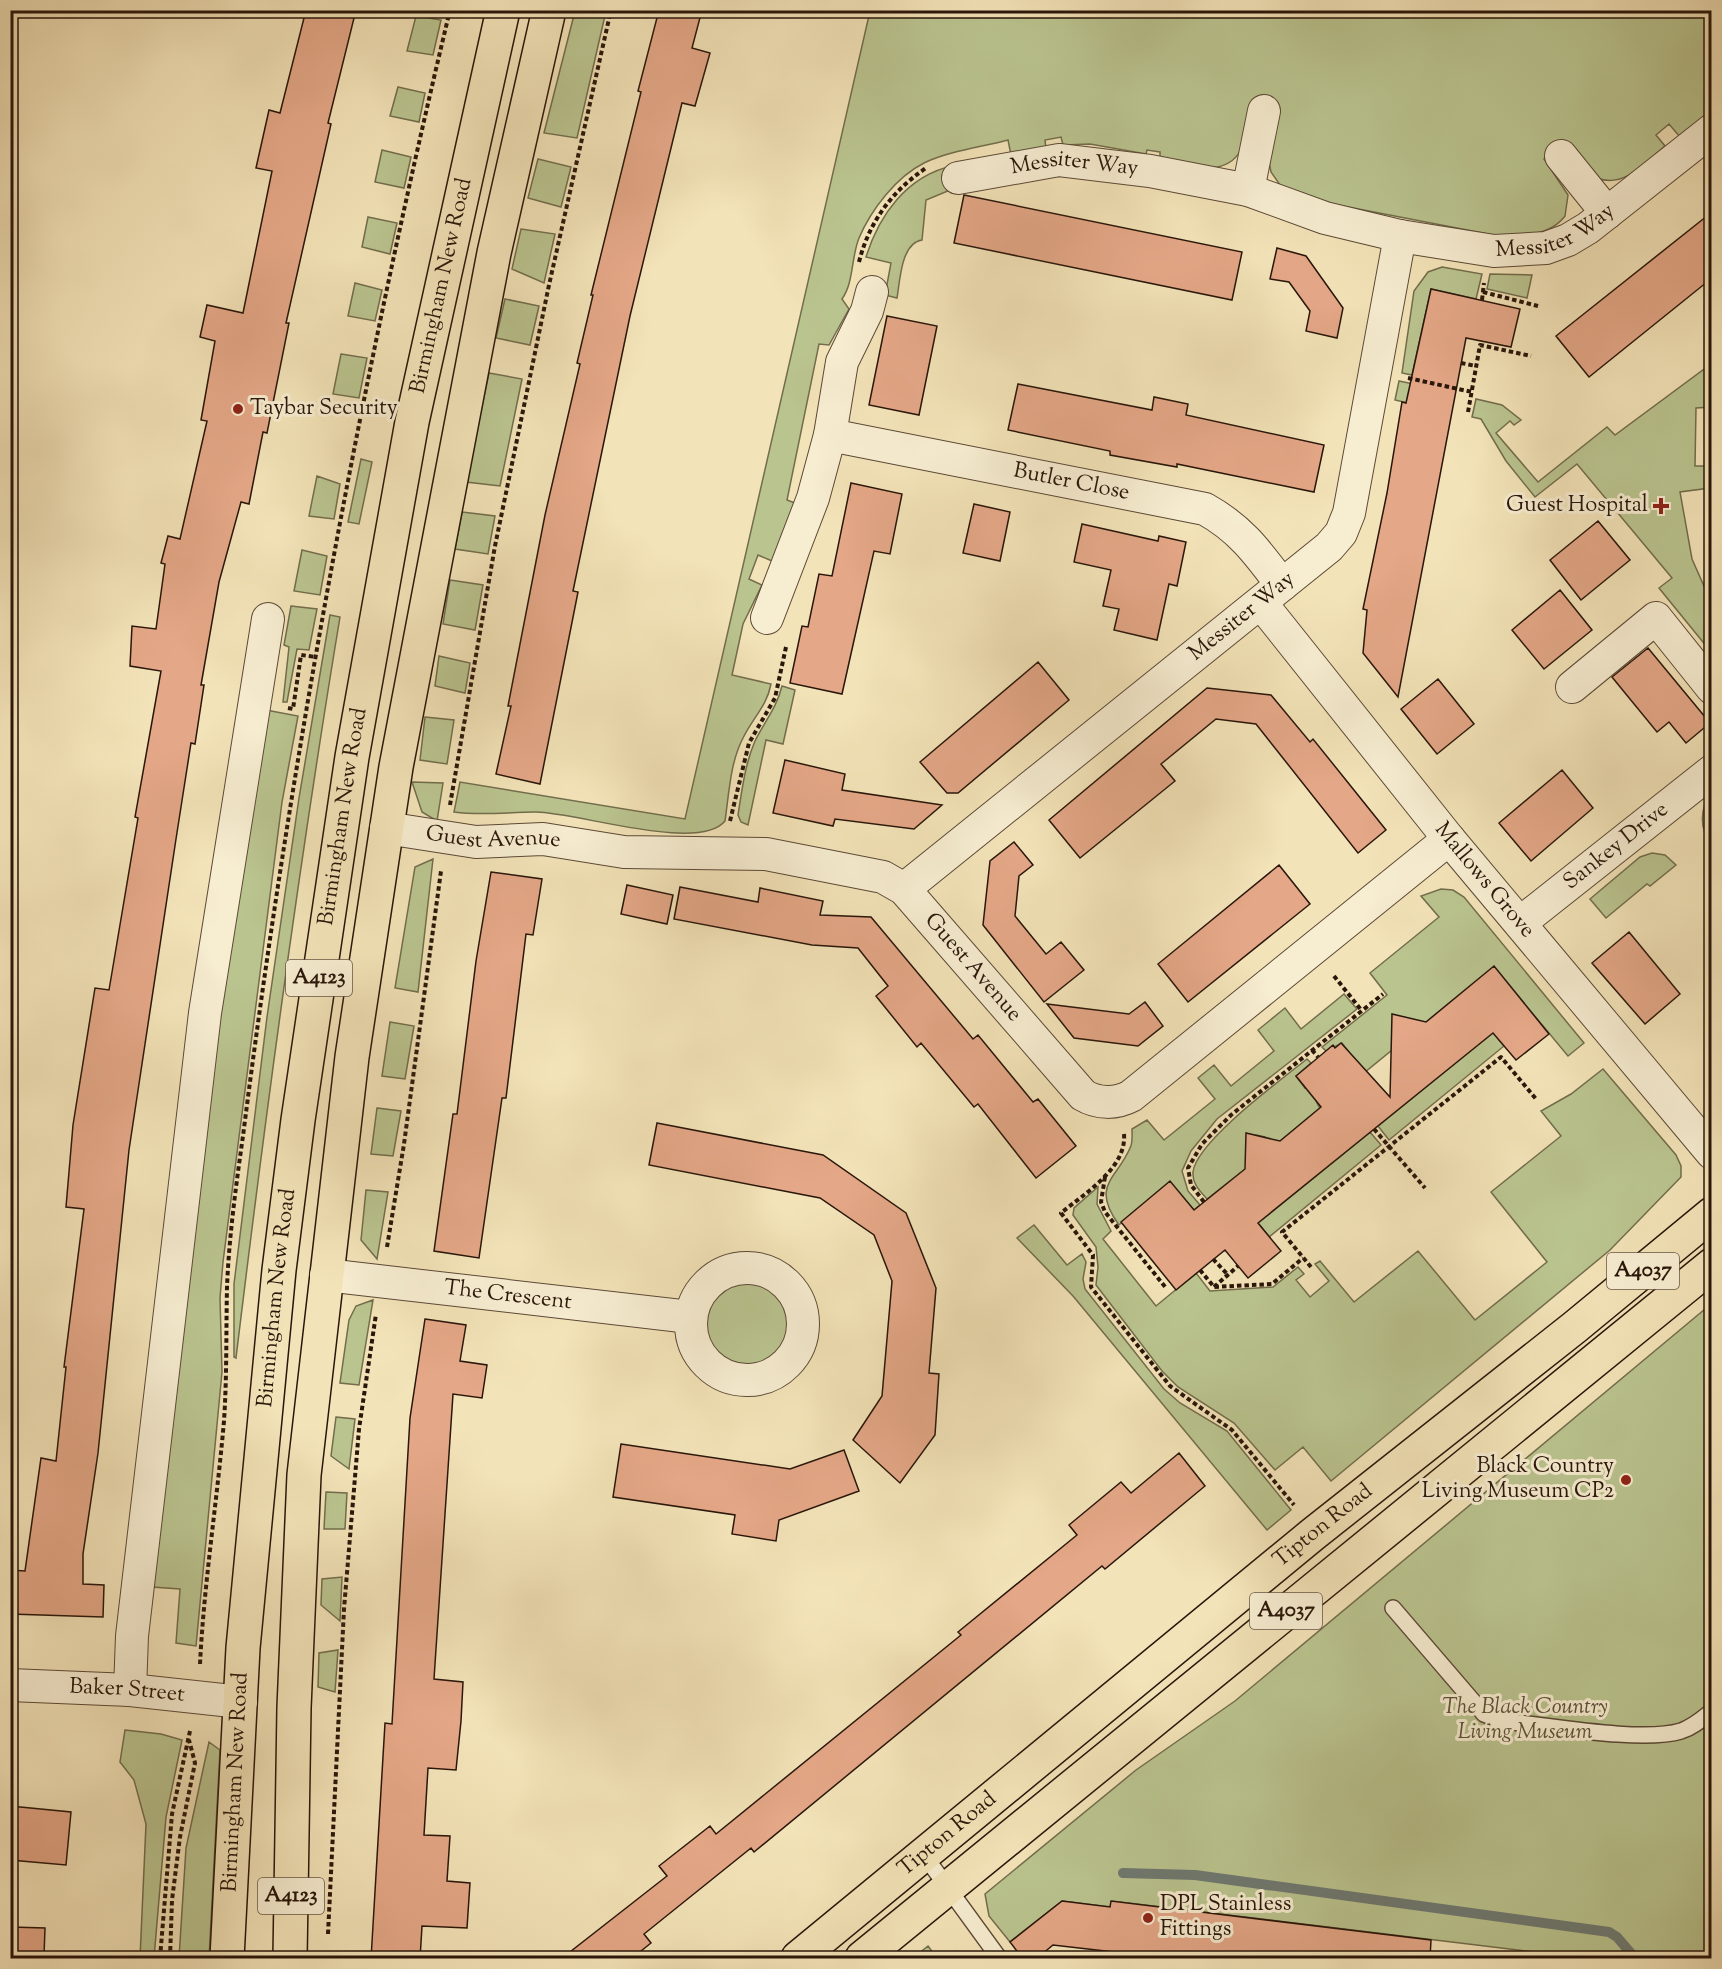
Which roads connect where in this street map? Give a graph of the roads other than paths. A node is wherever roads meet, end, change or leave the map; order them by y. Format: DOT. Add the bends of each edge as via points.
graph roads {
  1 [pos="503,10"];
  2 [pos="549,10"];
  3 [pos="1264,111"];
  4 [pos="1700,139"];
  5 [pos="1562,156"];
  6 [pos="958,178"];
  7 [pos="1248,190"];
  8 [pos="1607,213"];
  9 [pos="1400,236"];
  10 [pos="872,292"];
  11 [pos="830,435"];
  12 [pos="1271,594"];
  13 [pos="767,618"];
  14 [pos="268,619"];
  15 [pos="1572,687"];
  16 [pos="1712,688"];
  17 [pos="1712,771"];
  18 [pos="386,828"];
  19 [pos="1449,839"];
  20 [pos="904,889"];
  21 [pos="1520,923"];
  22 [pos="1712,1154"];
  23 [pos="1712,1214"];
  24 [pos="1712,1265"];
  25 [pos="279,1270"];
  26 [pos="326,1275"];
  27 [pos="690,1317"];
  28 [pos="1399,1467"];
  29 [pos="1424,1498"];
  30 [pos="1304,1522"];
  31 [pos="1339,1568"];
  32 [pos="1393,1608"];
  33 [pos="10,1685"];
  34 [pos="130,1690"];
  35 [pos="241,1702"];
  36 [pos="294,1708"];
  37 [pos="1712,1711"];
  38 [pos="291,1834"];
  39 [pos="924,1855"];
  40 [pos="949,1888"];
  41 [pos="227,1959"];
  42 [pos="273,1959"];
  43 [pos="290,1959"];
  44 [pos="798,1959"];
  45 [pos="862,1959"];
  46 [pos="999,1959"];
  1 -- 25 [label="main road, Birmingham New Road / A4123" via="412,422 352,757"];
  2 -- 18 [label="main road, Birmingham New Road / A4123" via="494,253"];
  3 -- 7 [label="street"];
  4 -- 8 [label="street, Messiter Way"];
  5 -- 8 [label="street"];
  6 -- 7 [label="street, Messiter Way" via="1059,160 1150,171"];
  7 -- 9 [label="street, Messiter Way" via="1325,218"];
  8 -- 9 [label="street, Messiter Way" via="1568,240 1546,248 1494,251"];
  9 -- 12 [label="street, Messiter Way" via="1349,513 1341,533 1329,546"];
  10 -- 11 [label="street" via="842,362"];
  11 -- 12 [label="street, Butler Close" via="1204,509 1228,522 1247,539"];
  11 -- 13 [label="street" via="813,498"];
  12 -- 19 [label="street, Mallows Grove"];
  12 -- 20 [label="street, Messiter Way"];
  14 -- 34 [label="street" via="206,1013 132,1636"];
  15 -- 16 [label="street" via="1656,618"];
  17 -- 21 [label="street, Sankey Drive"];
  18 -- 20 [label="street, Guest Avenue" via="476,842 543,839 624,852 766,854 883,877"];
  18 -- 26 [label="main road, Birmingham New Road / A4123" via="352,1057"];
  19 -- 20 [label="street, Guest Avenue" via="1122,1101 1094,1102 1083,1095"];
  19 -- 21 [label="street, Mallows Grove"];
  21 -- 22 [label="street, Mallows Grove"];
  23 -- 28 [label="main road, Tipton Road / A4037"];
  24 -- 29 [label="main road, Tipton Road / A4037"];
  25 -- 26 [label="main road"];
  25 -- 35 [label="main road, Birmingham New Road / A4123"];
  26 -- 27 [label="street, The Crescent"];
  26 -- 36 [label="main road, Birmingham New Road / A4123" via="304,1475"];
  28 -- 29 [label="main road"];
  28 -- 30 [label="main road, Tipton Road / A4037"];
  29 -- 31 [label="main road, Tipton Road / A4037"];
  30 -- 31 [label="main road"];
  30 -- 39 [label="main road, Tipton Road / A4037"];
  31 -- 40 [label="main road, Tipton Road / A4037"];
  32 -- 37 [label="lane" via="1484,1714 1502,1721 1651,1736 1681,1731"];
  33 -- 34 [label="street, Baker Street"];
  34 -- 35 [label="street, Baker Street"];
  35 -- 36 [label="main road"];
  35 -- 41 [label="main road, Birmingham New Road / A4123"];
  36 -- 38 [label="main road, Birmingham New Road / A4123"];
  38 -- 42 [label="main road"];
  38 -- 43 [label="main road, Birmingham New Road / A4123"];
  39 -- 40 [label="lane"];
  39 -- 44 [label="main road, Tipton Road / A4037"];
  40 -- 45 [label="main road, Tipton Road / A4037"];
  40 -- 46 [label="lane"];
}
